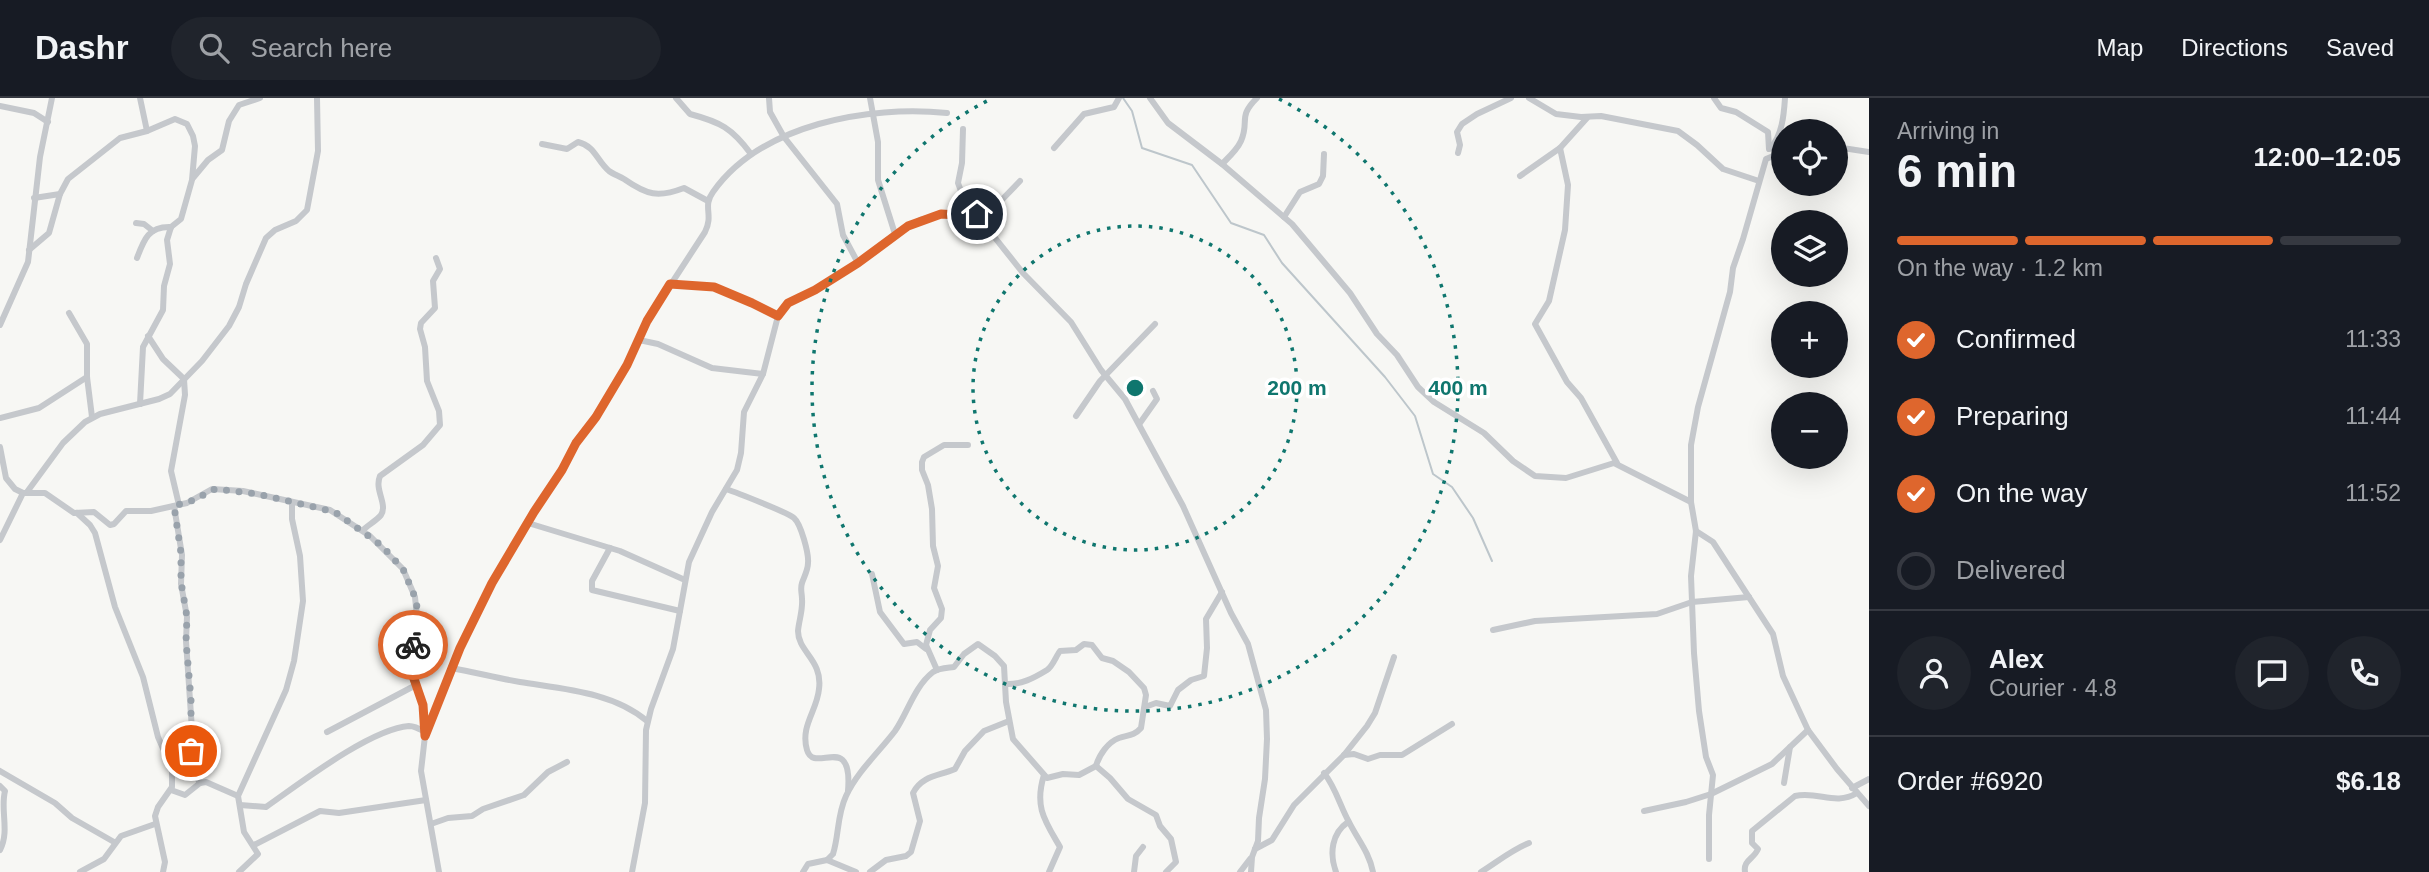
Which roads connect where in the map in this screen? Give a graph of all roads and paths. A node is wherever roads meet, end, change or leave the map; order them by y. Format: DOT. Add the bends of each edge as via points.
graph roads {
  1 [pos="6,98"];
  2 [pos="52,98"];
  3 [pos="140,98"];
  4 [pos="260,98"];
  5 [pos="317,98"];
  6 [pos="676,98"];
  7 [pos="769,98"];
  8 [pos="870,98"];
  9 [pos="1119,98"];
  10 [pos="1150,98"];
  11 [pos="1257,98"];
  12 [pos="1511,98"];
  13 [pos="1529,98"];
  14 [pos="1714,98"];
  15 [pos="1785,98"];
  16 [pos="4,107"];
  17 [pos="873,112"];
  18 [pos="947,113"];
  19 [pos="1587,118"];
  20 [pos="1783,119"];
  21 [pos="48,122"];
  22 [pos="963,129"];
  23 [pos="147,131"];
  24 [pos="1768,132"];
  25 [pos="1771,133"];
  26 [pos="784,136"];
  27 [pos="542,144"];
  28 [pos="1771,147"];
  29 [pos="1054,148"];
  30 [pos="1560,148"];
  31 [pos="1769,149"];
  32 [pos="1848,149"];
  33 [pos="1869,152"];
  34 [pos="1458,153"];
  35 [pos="751,154"];
  36 [pos="1324,154"];
  37 [pos="1771,157"];
  38 [pos="1766,159"];
  39 [pos="1222,164"];
  40 [pos="1520,176"];
  41 [pos="192,180"];
  42 [pos="1020,181"];
  43 [pos="1759,181"];
  44 [pos="60,194"];
  45 [pos="34,198"];
  46 [pos="708,201"];
  47 [pos="971,216"];
  48 [pos="1284,217"];
  49 [pos="136,223"];
  50 [pos="171,228"];
  51 [pos="152,230"];
  52 [pos="895,234"];
  53 [pos="29,250"];
  54 [pos="137,258"];
  55 [pos="436,258"];
  56 [pos="858,263"];
  57 [pos="670,284"];
  58 [pos="69,313"];
  59 [pos="778,316"];
  60 [pos="1155,324"];
  61 [pos="0,325"];
  62 [pos="148,336"];
  63 [pos="639,340"];
  64 [pos="764,374"];
  65 [pos="1106,376"];
  66 [pos="87,377"];
  67 [pos="184,379"];
  68 [pos="1153,391"];
  69 [pos="140,404"];
  70 [pos="1076,416"];
  71 [pos="92,417"];
  72 [pos="0,418"];
  73 [pos="1140,423"];
  74 [pos="968,444"];
  75 [pos="0,447"];
  76 [pos="1617,463"];
  77 [pos="726,489"];
  78 [pos="25,492"];
  79 [pos="1691,502"];
  80 [pos="292,503"];
  81 [pos="177,505"];
  82 [pos="77,513"];
  83 [pos="528,523"];
  84 [pos="363,530"];
  85 [pos="1696,530"];
  86 [pos="0,540"];
  87 [pos="610,548"];
  88 [pos="872,574"];
  89 [pos="685,580"];
  90 [pos="1222,592"];
  91 [pos="1749,597"];
  92 [pos="1692,602"];
  93 [pos="680,611"];
  94 [pos="1493,630"];
  95 [pos="926,649"];
  96 [pos="1394,657"];
  97 [pos="451,668"];
  98 [pos="937,670"];
  99 [pos="1005,684"];
  100 [pos="416,685"];
  101 [pos="1145,707"];
  102 [pos="648,721"];
  103 [pos="1009,721"];
  104 [pos="1452,724"];
  105 [pos="1808,730"];
  106 [pos="327,732"];
  107 [pos="425,734"];
  108 [pos="1790,745"];
  109 [pos="1344,755"];
  110 [pos="567,762"];
  111 [pos="190,764"];
  112 [pos="1096,766"];
  113 [pos="172,769"];
  114 [pos="0,771"];
  115 [pos="1324,773"];
  116 [pos="1044,775"];
  117 [pos="1869,779"];
  118 [pos="200,783"];
  119 [pos="1784,783"];
  120 [pos="0,786"];
  121 [pos="171,790"];
  122 [pos="1854,791"];
  123 [pos="848,792"];
  124 [pos="1712,794"];
  125 [pos="238,796"];
  126 [pos="426,800"];
  127 [pos="240,804"];
  128 [pos="1869,806"];
  129 [pos="1644,811"];
  130 [pos="1349,821"];
  131 [pos="155,824"];
  132 [pos="431,824"];
  133 [pos="114,842"];
  134 [pos="1530,843"];
  135 [pos="254,845"];
  136 [pos="1143,847"];
  137 [pos="1255,849"];
  138 [pos="0,850"];
  139 [pos="1252,857"];
  140 [pos="1709,859"];
  141 [pos="827,860"];
  142 [pos="80,872"];
  143 [pos="163,872"];
  144 [pos="239,872"];
  145 [pos="439,872"];
  146 [pos="632,872"];
  147 [pos="803,872"];
  148 [pos="856,872"];
  149 [pos="870,872"];
  150 [pos="1049,872"];
  151 [pos="1134,872"];
  152 [pos="1166,872"];
  153 [pos="1240,872"];
  154 [pos="1251,872"];
  155 [pos="1336,872"];
  156 [pos="1373,872"];
  157 [pos="1481,872"];
  158 [pos="1745,872"];
  1 -- 16 [label="street"];
  2 -- 21 [label="street"];
  3 -- 23 [label="street"];
  4 -- 41 [label="street" via="239,105 229,121 222,150"];
  5 -- 67 [label="street" via="318,150 306,213 266,238 235,317"];
  6 -- 35 [label="street" via="690,114 706,117 736,135"];
  7 -- 26 [label="street" via="770,112"];
  8 -- 17 [label="street"];
  9 -- 29 [label="street" via="1114,107 1084,114"];
  10 -- 39 [label="street" via="1168,123"];
  11 -- 39 [label="street" via="1245,113 1240,142"];
  12 -- 34 [label="street" via="1462,124 1457,132"];
  13 -- 19 [label="street" via="1556,114"];
  14 -- 24 [label="street" via="1721,108"];
  15 -- 20 [label="street"];
  16 -- 21 [label="street" via="34,113"];
  17 -- 18 [label="street"];
  17 -- 26 [label="street"];
  17 -- 52 [label="street" via="878,180"];
  19 -- 30 [label="street"];
  19 -- 43 [label="street" via="1601,116 1678,131 1723,169"];
  21 -- 45 [label="street"];
  22 -- 47 [label="street" via="958,184"];
  23 -- 41 [label="street" via="175,118 187,124 195,146"];
  23 -- 44 [label="street" via="114,142 68,179"];
  24 -- 25 [label="street"];
  24 -- 31 [label="street"];
  26 -- 35 [label="street"];
  26 -- 56 [label="street" via="836,204 843,235"];
  27 -- 46 [label="street" via="567,149 581,142 610,172 645,193 669,195 684,188"];
  28 -- 31 [label="street"];
  30 -- 40 [label="street"];
  30 -- 76 [label="street" via="1568,185 1565,229 1549,301 1535,324"];
  31 -- 38 [label="street"];
  32 -- 33 [label="street"];
  35 -- 46 [label="street"];
  36 -- 48 [label="street" via="1319,184 1300,192"];
  37 -- 38 [label="street"];
  38 -- 43 [label="street"];
  39 -- 48 [label="street"];
  41 -- 50 [label="street" via="181,219"];
  42 -- 47 [label="street" via="991,211"];
  43 -- 79 [label="street" via="1698,407 1691,445"];
  44 -- 45 [label="street"];
  44 -- 53 [label="street" via="49,233"];
  45 -- 53 [label="street"];
  46 -- 57 [label="street" via="710,222"];
  47 -- 52 [label="street" via="933,215"];
  47 -- 65 [label="street" via="1071,322"];
  48 -- 76 [label="street" via="1350,293 1425,394 1484,433 1527,472 1566,478"];
  49 -- 51 [label="street"];
  50 -- 51 [label="street"];
  50 -- 62 [label="street" via="163,310"];
  51 -- 54 [label="street"];
  52 -- 56 [label="street"];
  53 -- 61 [label="street" via="27,266"];
  55 -- 84 [label="street" via="440,270 433,281 435,308 420,329 427,381 440,425 423,445 380,476 377,487 383,509"];
  56 -- 59 [label="street" via="788,303"];
  57 -- 59 [label="street" via="714,287"];
  57 -- 63 [label="street"];
  58 -- 66 [label="street" via="87,344"];
  59 -- 64 [label="street"];
  60 -- 65 [label="street"];
  62 -- 67 [label="street"];
  62 -- 69 [label="street" via="143,347"];
  63 -- 64 [label="street" via="712,368"];
  63 -- 83 [label="street"];
  64 -- 77 [label="street" via="745,408 739,463"];
  65 -- 70 [label="street"];
  65 -- 73 [label="street"];
  66 -- 71 [label="street"];
  66 -- 72 [label="street" via="39,408"];
  67 -- 69 [label="street" via="166,396"];
  67 -- 81 [label="street" via="171,471"];
  68 -- 73 [label="street" via="1157,399"];
  69 -- 71 [label="street"];
  71 -- 78 [label="street" via="63,443"];
  73 -- 90 [label="street"];
  74 -- 95 [label="street" via="944,445 922,462 938,563 934,588 942,609 941,618 929,632"];
  75 -- 78 [label="street" via="6,478 15,489"];
  76 -- 79 [label="street"];
  77 -- 89 [label="street" via="689,560"];
  77 -- 123 [label="street" via="793,517 801,531 808,562 798,631 819,670 820,681 805,729 807,750 811,757 844,760"];
  78 -- 82 [label="street" via="46,493"];
  78 -- 86 [label="street"];
  79 -- 85 [label="street"];
  80 -- 81 [label="street" via="215,489"];
  80 -- 84 [label="street" via="335,512"];
  80 -- 125 [label="street" via="303,601 294,661 286,690"];
  81 -- 82 [label="street" via="128,511 113,525 94,513"];
  81 -- 111 [label="street" via="187,617"];
  82 -- 113 [label="street" via="95,533 115,607"];
  83 -- 87 [label="street"];
  83 -- 97 [label="street" via="483,600"];
  84 -- 100 [label="street" via="399,563 415,597 418,627 411,665"];
  85 -- 91 [label="street" via="1713,542"];
  85 -- 92 [label="street"];
  87 -- 89 [label="street"];
  87 -- 93 [label="street" via="592,581 592,590"];
  88 -- 95 [label="street" via="883,617 903,643 917,642"];
  89 -- 93 [label="street"];
  90 -- 101 [label="street" via="1206,619 1204,676 1178,690 1170,706 1154,703"];
  90 -- 137 [label="street" via="1248,644 1266,710 1267,762"];
  91 -- 92 [label="street"];
  91 -- 105 [label="street" via="1773,634 1783,676"];
  92 -- 94 [label="street" via="1657,614 1535,621"];
  92 -- 124 [label="street" via="1699,711 1713,775"];
  93 -- 102 [label="street" via="673,649"];
  95 -- 98 [label="street"];
  96 -- 109 [label="street" via="1373,718"];
  97 -- 102 [label="street" via="578,691 629,709"];
  97 -- 107 [label="street"];
  98 -- 99 [label="street" via="954,667 971,648 981,645 1003,664"];
  98 -- 123 [label="street" via="916,692 894,731"];
  99 -- 101 [label="street" via="1032,679 1049,668 1060,651 1089,644 1102,658 1139,681 1146,691"];
  99 -- 103 [label="street"];
  100 -- 106 [label="street"];
  100 -- 107 [label="street"];
  101 -- 112 [label="street" via="1138,732 1115,739"];
  102 -- 146 [label="street" via="645,803"];
  103 -- 116 [label="street" via="1015,744"];
  103 -- 149 [label="street" via="984,731 956,769 934,775 915,788 920,827 911,852 883,861"];
  104 -- 109 [label="street" via="1401,755 1368,759"];
  105 -- 108 [label="street"];
  105 -- 122 [label="street"];
  107 -- 126 [label="street" via="421,771"];
  107 -- 127 [label="street" via="411,726 376,736 266,807"];
  108 -- 119 [label="street"];
  108 -- 124 [label="street" via="1772,764"];
  109 -- 115 [label="street"];
  110 -- 132 [label="street" via="524,795 472,816"];
  111 -- 113 [label="street"];
  111 -- 118 [label="street"];
  112 -- 116 [label="street" via="1077,775 1049,779"];
  112 -- 152 [label="street" via="1128,799 1157,817 1171,839 1176,860"];
  113 -- 121 [label="street"];
  114 -- 133 [label="street"];
  115 -- 130 [label="street"];
  115 -- 137 [label="street" via="1272,840"];
  116 -- 150 [label="street" via="1039,795 1042,814 1060,847"];
  117 -- 122 [label="street"];
  118 -- 121 [label="street" via="185,794"];
  118 -- 125 [label="street" via="211,783"];
  120 -- 138 [label="street" via="5,791 5,816"];
  121 -- 131 [label="street" via="158,807"];
  122 -- 128 [label="street"];
  122 -- 158 [label="street" via="1845,800 1795,796 1752,831 1752,843 1758,849 1746,861"];
  123 -- 141 [label="street" via="838,819 835,850"];
  124 -- 129 [label="street"];
  124 -- 140 [label="street"];
  125 -- 127 [label="street"];
  126 -- 132 [label="street"];
  126 -- 135 [label="street" via="340,813 320,811"];
  127 -- 135 [label="street" via="244,832"];
  130 -- 155 [label="street" via="1334,839"];
  130 -- 156 [label="street"];
  131 -- 133 [label="street"];
  131 -- 143 [label="street" via="164,855"];
  132 -- 145 [label="street"];
  133 -- 142 [label="street" via="104,859"];
  134 -- 157 [label="street"];
  135 -- 144 [label="street" via="257,856"];
  136 -- 151 [label="street" via="1136,856"];
  137 -- 139 [label="street"];
  139 -- 153 [label="street"];
  139 -- 154 [label="street"];
  141 -- 147 [label="street" via="808,864"];
  141 -- 148 [label="street"];
}
